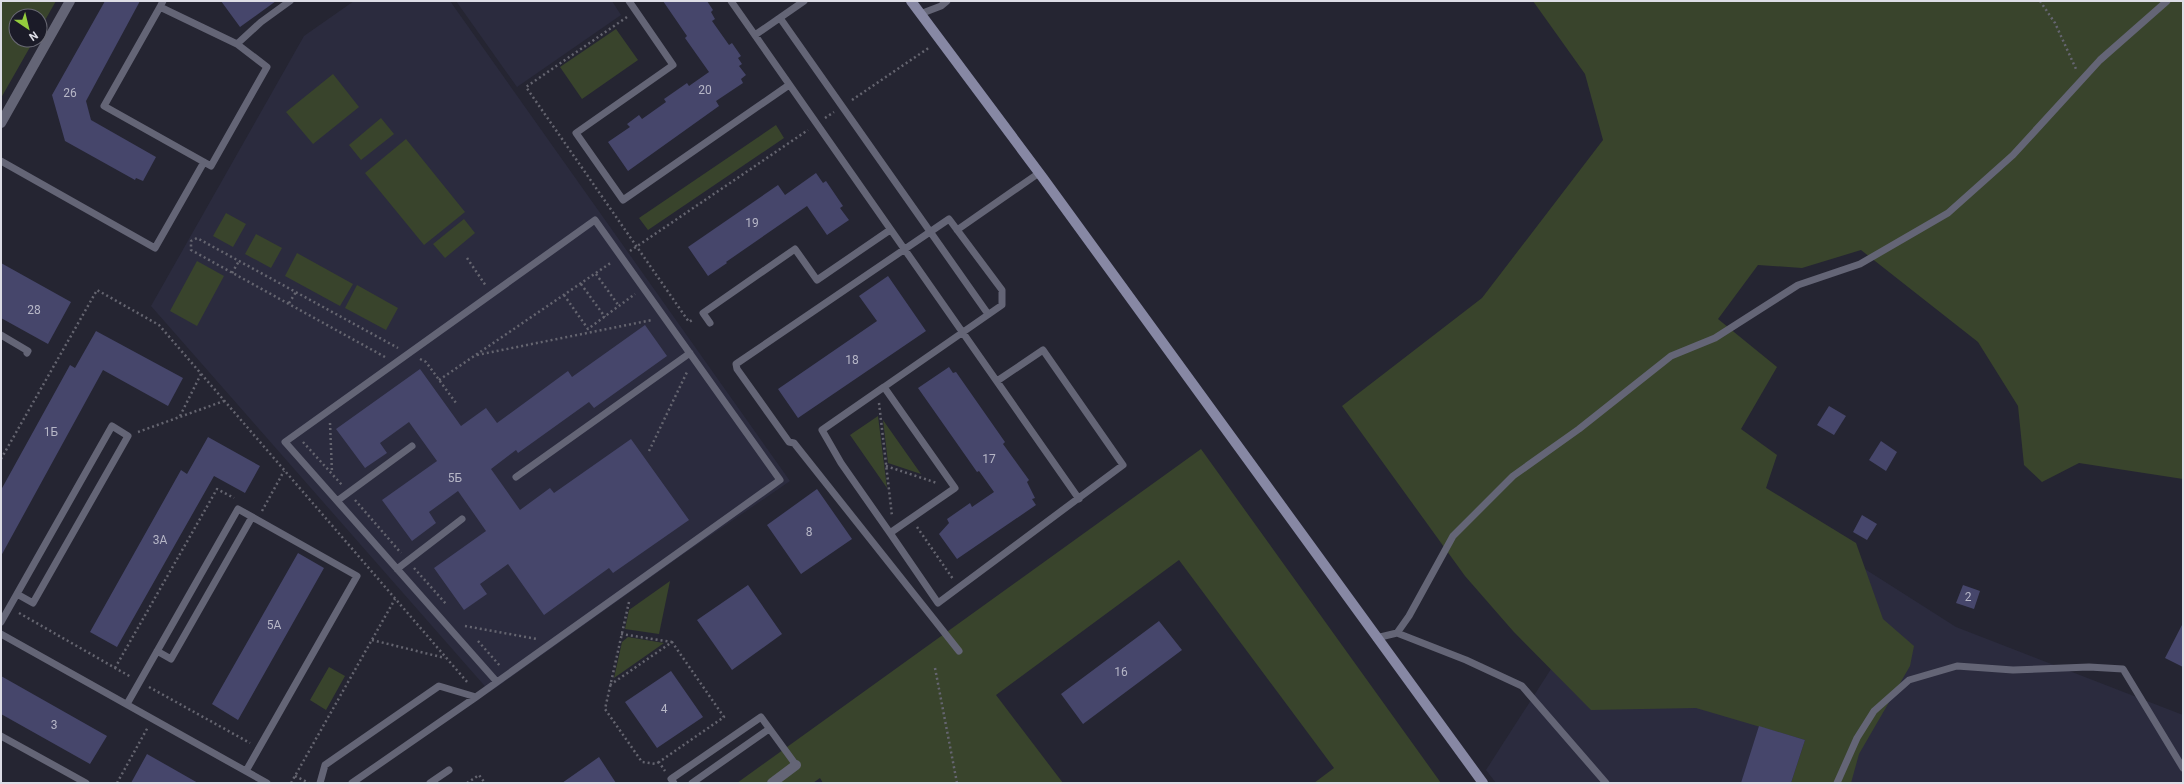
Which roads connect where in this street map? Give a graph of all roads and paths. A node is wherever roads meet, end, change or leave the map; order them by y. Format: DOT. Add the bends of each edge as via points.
graph roads {
  1 [pos="70,1"];
  2 [pos="290,1"];
  3 [pos="629,1"];
  4 [pos="732,1"];
  5 [pos="804,1"];
  6 [pos="911,1"];
  7 [pos="947,1"];
  8 [pos="2040,1"];
  9 [pos="2167,1"];
  10 [pos="162,4"];
  11 [pos="920,14"];
  12 [pos="780,18"];
  13 [pos="755,35"];
  14 [pos="939,41"];
  15 [pos="237,44"];
  16 [pos="2081,81"];
  17 [pos="789,85"];
  18 [pos="843,106"];
  19 [pos="1,123"];
  20 [pos="817,124"];
  21 [pos="1,161"];
  22 [pos="204,162"];
  23 [pos="1039,173"];
  24 [pos="890,230"];
  25 [pos="957,230"];
  26 [pos="930,231"];
  27 [pos="903,250"];
  28 [pos="621,257"];
  29 [pos="467,258"];
  30 [pos="239,261"];
  31 [pos="232,272"];
  32 [pos="596,274"];
  33 [pos="581,284"];
  34 [pos="643,288"];
  35 [pos="296,292"];
  36 [pos="492,295"];
  37 [pos="564,295"];
  38 [pos="289,303"];
  39 [pos="619,306"];
  40 [pos="988,314"];
  41 [pos="605,317"];
  42 [pos="665,318"];
  43 [pos="710,323"];
  44 [pos="963,332"];
  45 [pos="1,335"];
  46 [pos="27,354"];
  47 [pos="408,354"];
  48 [pos="476,355"];
  49 [pos="692,356"];
  50 [pos="396,363"];
  51 [pos="201,374"];
  52 [pos="439,380"];
  53 [pos="997,381"];
  54 [pos="881,389"];
  55 [pos="224,401"];
  56 [pos="456,403"];
  57 [pos="330,410"];
  58 [pos="180,416"];
  59 [pos="128,436"];
  60 [pos="412,446"];
  61 [pos="649,452"];
  62 [pos="1,459"];
  63 [pos="886,466"];
  64 [pos="284,471"];
  65 [pos="332,474"];
  66 [pos="516,477"];
  67 [pos="954,489"];
  68 [pos="236,499"];
  69 [pos="1079,499"];
  70 [pos="337,501"];
  71 [pos="253,513"];
  72 [pos="911,518"];
  73 [pos="462,519"];
  74 [pos="892,532"];
  75 [pos="397,569"];
  76 [pos="959,588"];
  77 [pos="17,594"];
  78 [pos="395,600"];
  79 [pos="628,603"];
  80 [pos="1,622"];
  81 [pos="465,626"];
  82 [pos="1397,633"];
  83 [pos="1,634"];
  84 [pos="621,634"];
  85 [pos="1376,638"];
  86 [pos="372,640"];
  87 [pos="553,642"];
  88 [pos="672,642"];
  89 [pos="157,651"];
  90 [pos="959,651"];
  91 [pos="446,658"];
  92 [pos="115,668"];
  93 [pos="935,668"];
  94 [pos="497,682"];
  95 [pos="610,686"];
  96 [pos="478,696"];
  97 [pos="127,704"];
  98 [pos="153,719"];
  99 [pos="769,729"];
  100 [pos="1,736"];
  101 [pos="659,762"];
  102 [pos="796,765"];
  103 [pos="2183,768"];
  104 [pos="449,770"];
  105 [pos="246,771"];
  106 [pos="295,776"];
  107 [pos="672,781"];
  108 [pos="86,783"];
  109 [pos="117,783"];
  110 [pos="267,783"];
  111 [pos="291,783"];
  112 [pos="309,783"];
  113 [pos="320,783"];
  114 [pos="352,783"];
  115 [pos="430,783"];
  116 [pos="467,783"];
  117 [pos="485,783"];
  118 [pos="692,783"];
  119 [pos="772,783"];
  120 [pos="957,783"];
  121 [pos="1483,783"];
  122 [pos="1606,783"];
  123 [pos="1837,783"];
  1 -- 19 [label="street"];
  2 -- 15 [label="lane"];
  3 -- 17 [label="lane" via="673,65 576,133 623,200"];
  4 -- 13 [label="lane"];
  5 -- 12 [label="lane"];
  6 -- 11 [label="street"];
  7 -- 11 [label="lane"];
  8 -- 16 [label="path" via="2055,23"];
  9 -- 16 [label="lane" via="2100,60"];
  10 -- 15 [label="lane"];
  10 -- 22 [label="lane" via="104,106"];
  11 -- 14 [label="street"];
  12 -- 13 [label="lane"];
  12 -- 18 [label="lane"];
  13 -- 17 [label="lane"];
  14 -- 18 [label="path"];
  14 -- 23 [label="street"];
  15 -- 22 [label="lane" via="267,67 211,166"];
  16 -- 82 [label="lane" via="2013,155 1948,213 1860,264 1798,285 1715,338 1671,356 1579,429 1513,476 1452,536 1409,616"];
  17 -- 20 [label="lane"];
  18 -- 20 [label="path"];
  18 -- 26 [label="lane"];
  20 -- 24 [label="lane"];
  20 -- 28 [label="path"];
  21 -- 22 [label="lane" via="155,248"];
  23 -- 25 [label="lane"];
  23 -- 85 [label="street"];
  24 -- 27 [label="lane"];
  24 -- 43 [label="lane" via="817,280 795,249 703,313"];
  25 -- 26 [label="lane" via="948,219"];
  25 -- 40 [label="lane" via="1002,290 1002,305"];
  26 -- 27 [label="lane"];
  26 -- 40 [label="lane"];
  27 -- 44 [label="lane"];
  27 -- 90 [label="lane" via="736,364 789,442 794,443"];
  28 -- 32 [label="path"];
  28 -- 34 [label="lane"];
  28 -- 36 [label="lane" via="595,220"];
  29 -- 36 [label="path"];
  30 -- 31 [label="path"];
  30 -- 31 [label="path" via="197,238 191,241 191,250"];
  30 -- 35 [label="path"];
  31 -- 38 [label="path"];
  32 -- 33 [label="path"];
  32 -- 39 [label="path"];
  33 -- 37 [label="path"];
  33 -- 41 [label="path"];
  34 -- 39 [label="path"];
  34 -- 42 [label="lane"];
  35 -- 38 [label="path"];
  35 -- 47 [label="path"];
  36 -- 47 [label="lane"];
  37 -- 41 [label="path" via="588,329"];
  37 -- 48 [label="path"];
  38 -- 50 [label="path"];
  39 -- 41 [label="path"];
  40 -- 44 [label="lane"];
  42 -- 48 [label="path"];
  42 -- 49 [label="lane"];
  44 -- 53 [label="lane"];
  44 -- 54 [label="lane"];
  45 -- 46 [label="lane" via="28,351"];
  47 -- 50 [label="lane"];
  47 -- 52 [label="path" via="426,362"];
  48 -- 52 [label="path"];
  49 -- 61 [label="path"];
  49 -- 66 [label="lane"];
  49 -- 87 [label="lane" via="780,480"];
  50 -- 57 [label="lane"];
  51 -- 55 [label="path"];
  51 -- 58 [label="path"];
  51 -- 62 [label="path" via="159,325 97,290"];
  52 -- 56 [label="path"];
  53 -- 69 [label="lane"];
  53 -- 69 [label="lane" via="1043,350 1123,465"];
  54 -- 63 [label="path"];
  54 -- 67 [label="lane"];
  54 -- 74 [label="lane" via="822,430 841,463"];
  55 -- 58 [label="path"];
  55 -- 64 [label="path"];
  57 -- 65 [label="path"];
  57 -- 70 [label="lane" via="285,442"];
  58 -- 59 [label="path"];
  59 -- 77 [label="lane" via="33,603"];
  59 -- 77 [label="lane" via="112,426"];
  60 -- 70 [label="lane"];
  63 -- 67 [label="path"];
  63 -- 74 [label="path"];
  64 -- 71 [label="path" via="261,513"];
  64 -- 78 [label="path"];
  67 -- 72 [label="lane"];
  68 -- 92 [label="path" via="217,488"];
  69 -- 76 [label="lane"];
  70 -- 75 [label="lane"];
  71 -- 89 [label="lane" via="238,508"];
  71 -- 89 [label="lane" via="171,659"];
  71 -- 105 [label="lane" via="357,576"];
  72 -- 74 [label="lane"];
  72 -- 76 [label="path"];
  73 -- 75 [label="lane"];
  74 -- 76 [label="lane" via="938,603"];
  75 -- 94 [label="lane"];
  77 -- 80 [label="lane"];
  78 -- 86 [label="path"];
  78 -- 91 [label="path"];
  79 -- 84 [label="path"];
  81 -- 87 [label="path"];
  82 -- 85 [label="lane"];
  82 -- 122 [label="lane" via="1466,660 1522,686"];
  83 -- 97 [label="lane"];
  84 -- 88 [label="path"];
  84 -- 95 [label="path"];
  85 -- 121 [label="street"];
  86 -- 91 [label="path"];
  86 -- 106 [label="path"];
  87 -- 94 [label="lane"];
  88 -- 95 [label="path"];
  88 -- 101 [label="path" via="724,716"];
  89 -- 97 [label="lane"];
  91 -- 96 [label="path"];
  93 -- 120 [label="path"];
  94 -- 96 [label="lane"];
  95 -- 101 [label="path" via="605,709 642,762"];
  96 -- 113 [label="lane" via="439,686 325,765"];
  96 -- 114 [label="lane"];
  97 -- 98 [label="lane"];
  98 -- 105 [label="lane"];
  98 -- 109 [label="path"];
  99 -- 102 [label="lane"];
  99 -- 107 [label="lane" via="761,717"];
  99 -- 118 [label="lane"];
  100 -- 108 [label="lane"];
  101 -- 107 [label="path"];
  102 -- 119 [label="street"];
  103 -- 123 [label="lane" via="2123,669 2089,667 2013,670 1957,666 1909,680 1874,711 1857,738"];
  104 -- 115 [label="lane"];
  105 -- 110 [label="lane"];
  106 -- 111 [label="path"];
  106 -- 112 [label="path"];
  116 -- 117 [label="path" via="479,775"];
}
